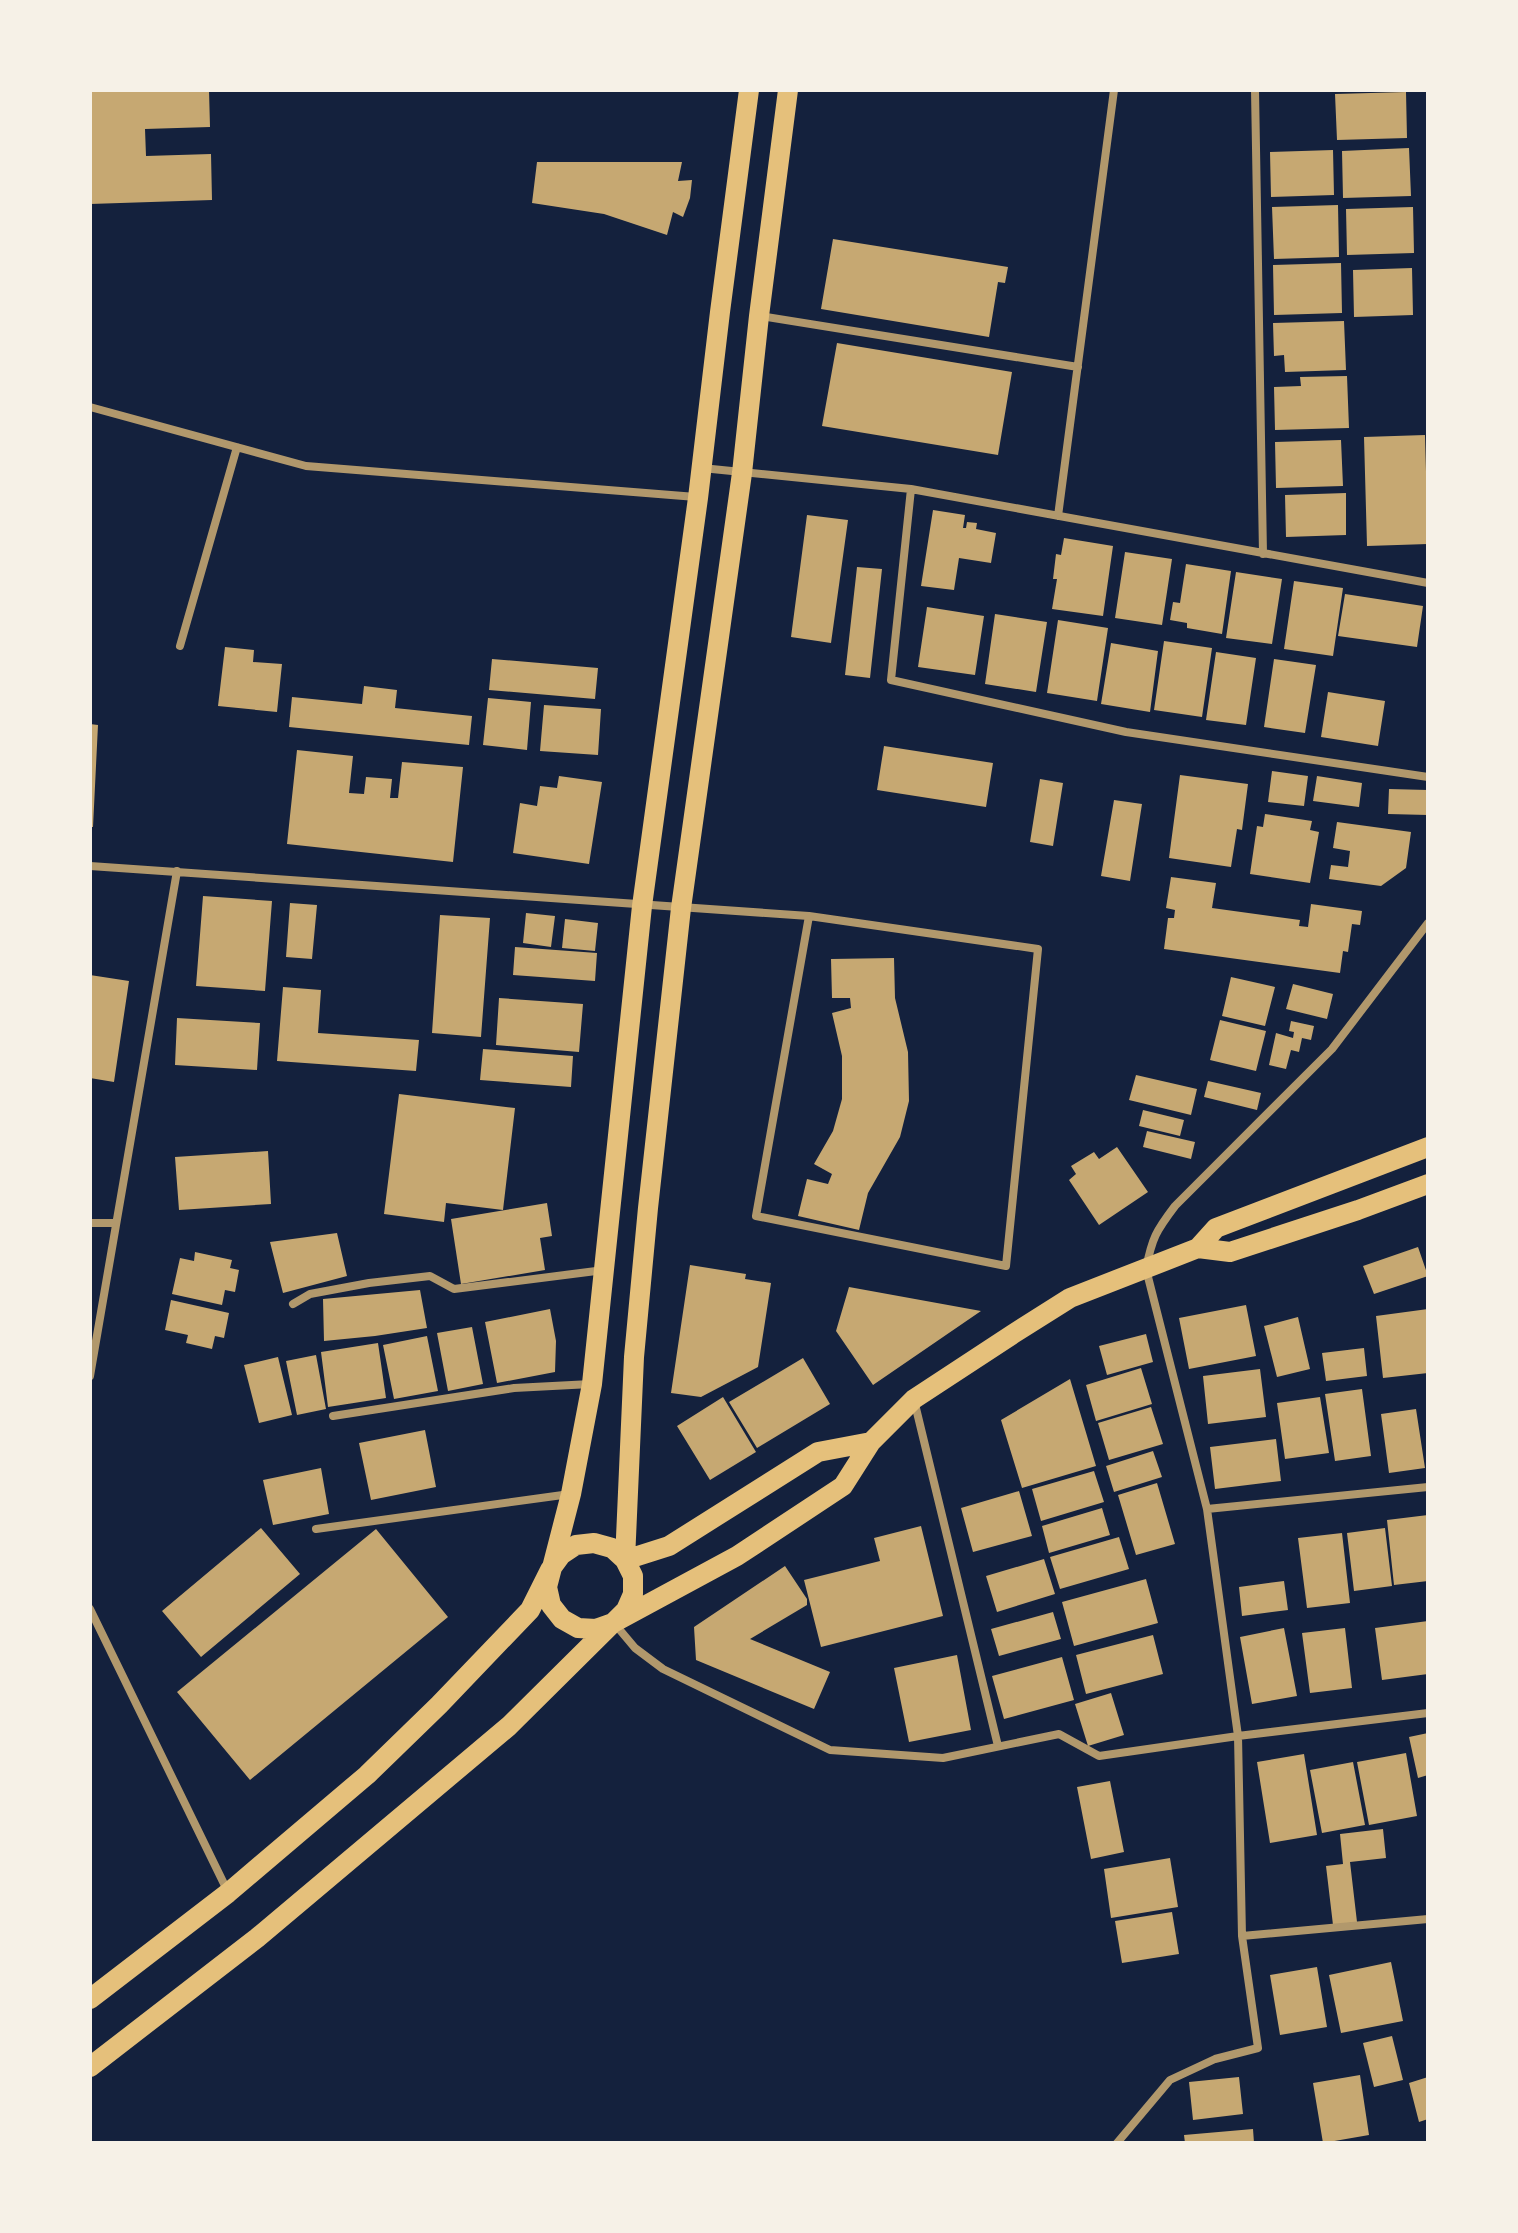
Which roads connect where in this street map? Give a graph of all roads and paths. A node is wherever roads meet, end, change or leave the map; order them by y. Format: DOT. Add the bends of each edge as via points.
graph roads {
  1 [pos="749,90"];
  2 [pos="788,90"];
  3 [pos="1114,90"];
  4 [pos="1255,90"];
  5 [pos="759,316"];
  6 [pos="1078,367"];
  7 [pos="90,407"];
  8 [pos="237,447"];
  9 [pos="702,468"];
  10 [pos="742,473"];
  11 [pos="911,489"];
  12 [pos="698,498"];
  13 [pos="1058,516"];
  14 [pos="1263,554"];
  15 [pos="1428,583"];
  16 [pos="180,646"];
  17 [pos="1428,777"];
  18 [pos="90,866"];
  19 [pos="177,871"];
  20 [pos="642,906"];
  21 [pos="681,908"];
  22 [pos="809,916"];
  23 [pos="1428,923"];
  24 [pos="1428,1147"];
  25 [pos="1428,1184"];
  26 [pos="90,1223"];
  27 [pos="115,1223"];
  28 [pos="1198,1248"];
  29 [pos="1146,1269"];
  30 [pos="604,1270"];
  31 [pos="293,1304"];
  32 [pos="90,1376"];
  33 [pos="592,1384"];
  34 [pos="914,1399"];
  35 [pos="333,1416"];
  36 [pos="871,1442"];
  37 [pos="1428,1487"];
  38 [pos="571,1494"];
  39 [pos="1207,1509"];
  40 [pos="316,1529"];
  41 [pos="625,1560"];
  42 [pos="550,1570"];
  43 [pos="90,1609"];
  44 [pos="613,1623"];
  45 [pos="1428,1713"];
  46 [pos="1238,1736"];
  47 [pos="998,1746"];
  48 [pos="228,1893"];
  49 [pos="1428,1919"];
  50 [pos="1242,1936"];
  51 [pos="90,1999"];
  52 [pos="90,2067"];
  53 [pos="1121,2141"];
  1 -- 9 [label="main road"];
  2 -- 5 [label="main road"];
  3 -- 6 [label="street"];
  4 -- 14 [label="street"];
  5 -- 6 [label="street"];
  5 -- 10 [label="main road"];
  6 -- 13 [label="street"];
  7 -- 8 [label="street"];
  8 -- 12 [label="street" via="306,466"];
  8 -- 16 [label="street"];
  9 -- 10 [label="street"];
  9 -- 12 [label="main road"];
  10 -- 11 [label="street"];
  10 -- 21 [label="main road"];
  11 -- 13 [label="street"];
  11 -- 17 [label="street" via="891,680 1126,732"];
  12 -- 20 [label="main road"];
  13 -- 14 [label="street"];
  14 -- 15 [label="street"];
  18 -- 19 [label="street"];
  19 -- 20 [label="street"];
  19 -- 27 [label="street"];
  20 -- 21 [label="street"];
  20 -- 30 [label="main road"];
  21 -- 22 [label="street"];
  21 -- 41 [label="main road" via="634,1357"];
  22 -- 22 [label="street" via="1038,949 1006,1266 756,1216"];
  23 -- 29 [label="street" via="1332,1049 1175,1206 1152,1241"];
  24 -- 28 [label="main road" via="1216,1228"];
  25 -- 28 [label="main road" via="1230,1252"];
  26 -- 27 [label="street"];
  27 -- 32 [label="street"];
  28 -- 29 [label="main road"];
  29 -- 34 [label="main road" via="1070,1298"];
  29 -- 39 [label="street"];
  30 -- 31 [label="street" via="454,1289 430,1276 310,1294"];
  30 -- 33 [label="main road"];
  33 -- 35 [label="street" via="514,1388"];
  33 -- 38 [label="main road"];
  34 -- 36 [label="main road"];
  34 -- 47 [label="street"];
  36 -- 41 [label="main road" via="818,1452 669,1546"];
  36 -- 44 [label="main road" via="843,1486 737,1556"];
  37 -- 39 [label="street"];
  38 -- 40 [label="street"];
  38 -- 42 [label="main road"];
  39 -- 46 [label="street"];
  41 -- 42 [label="main road" via="612,1548 576,1545"];
  41 -- 44 [label="main road" via="633,1576 633,1594"];
  42 -- 44 [label="main road" via="551,1605 562,1619 578,1628"];
  42 -- 48 [label="main road" via="530,1610 439,1705 367,1775"];
  43 -- 48 [label="street"];
  44 -- 47 [label="street" via="663,1669 830,1750 943,1758"];
  44 -- 52 [label="main road" via="509,1726 257,1938"];
  45 -- 46 [label="street"];
  46 -- 47 [label="street" via="1099,1756 1059,1734"];
  46 -- 50 [label="street"];
  48 -- 51 [label="main road"];
  49 -- 50 [label="street"];
  50 -- 53 [label="street" via="1258,2048 1215,2059 1170,2080"];
}
